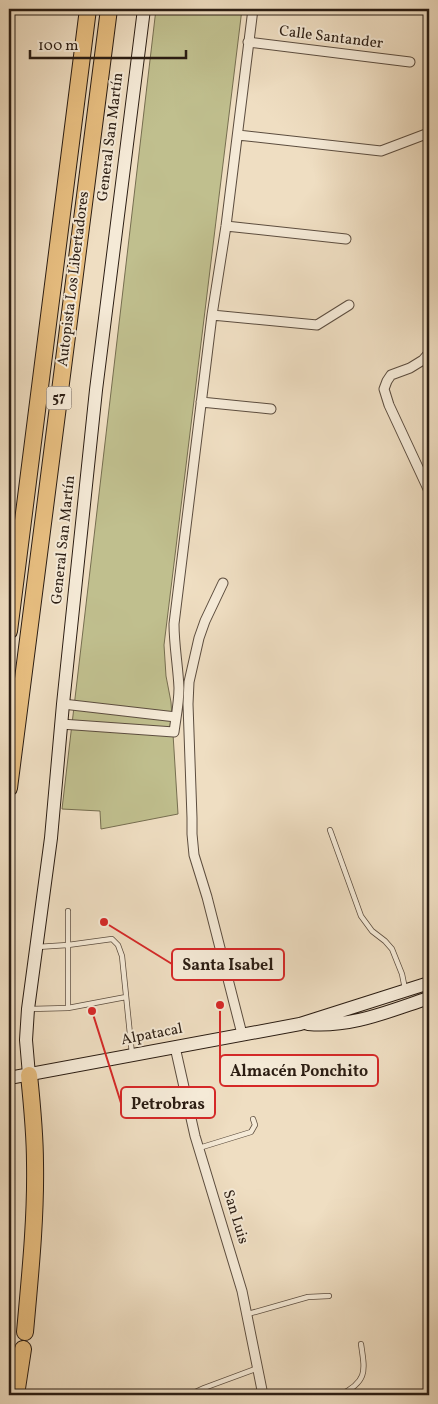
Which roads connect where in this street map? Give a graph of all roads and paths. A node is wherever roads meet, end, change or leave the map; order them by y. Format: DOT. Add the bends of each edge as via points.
graph roads {
  1 [pos="88,9"];
  2 [pos="109,9"];
  3 [pos="144,9"];
  4 [pos="253,9"];
  5 [pos="248,42"];
  6 [pos="410,62"];
  7 [pos="426,134"];
  8 [pos="238,135"];
  9 [pos="226,226"];
  10 [pos="346,239"];
  11 [pos="349,305"];
  12 [pos="212,315"];
  13 [pos="429,354"];
  14 [pos="201,402"];
  15 [pos="271,409"];
  16 [pos="429,491"];
  17 [pos="223,583"];
  18 [pos="9,631"];
  19 [pos="63,704"];
  20 [pos="176,717"];
  21 [pos="61,724"];
  22 [pos="9,788"];
  23 [pos="330,830"];
  24 [pos="68,911"];
  25 [pos="68,945"];
  26 [pos="37,947"];
  27 [pos="429,982"];
  28 [pos="405,990"];
  29 [pos="126,997"];
  30 [pos="429,998"];
  31 [pos="362,1004"];
  32 [pos="68,1008"];
  33 [pos="28,1009"];
  34 [pos="368,1019"];
  35 [pos="300,1024"];
  36 [pos="242,1034"];
  37 [pos="175,1047"];
  38 [pos="132,1056"];
  39 [pos="29,1074"];
  40 [pos="9,1078"];
  41 [pos="253,1119"];
  42 [pos="198,1149"];
  43 [pos="329,1296"];
  44 [pos="248,1314"];
  45 [pos="360,1344"];
  46 [pos="258,1368"];
  47 [pos="16,1395"];
  48 [pos="189,1395"];
  49 [pos="263,1395"];
  50 [pos="340,1395"];
  1 -- 18 [label="highway, Autopista Los Libertadores / 57"];
  2 -- 22 [label="highway, Autopista Los Libertadores / 57"];
  3 -- 19 [label="street, General San Martín" via="96,390"];
  4 -- 5 [label="street"];
  5 -- 6 [label="street, Calle Santander"];
  5 -- 8 [label="street"];
  7 -- 8 [label="street" via="382,151"];
  8 -- 9 [label="street"];
  9 -- 10 [label="street"];
  9 -- 12 [label="street"];
  11 -- 12 [label="street" via="317,325"];
  12 -- 14 [label="street"];
  13 -- 16 [label="street" via="410,368 392,375 384,389"];
  14 -- 15 [label="street"];
  14 -- 20 [label="street" via="174,624 179,688"];
  17 -- 36 [label="street" via="199,638 189,682 192,834 194,855"];
  19 -- 20 [label="street"];
  19 -- 21 [label="street, General San Martín"];
  20 -- 21 [label="street" via="174,732"];
  21 -- 26 [label="street, General San Martín"];
  23 -- 28 [label="lane" via="361,916 372,931 392,948"];
  24 -- 25 [label="lane"];
  25 -- 26 [label="lane"];
  25 -- 29 [label="lane" via="112,939 122,956"];
  25 -- 32 [label="lane"];
  26 -- 33 [label="street, General San Martín"];
  27 -- 28 [label="street, Alpatacal"];
  28 -- 31 [label="street, Alpatacal"];
  29 -- 32 [label="lane"];
  29 -- 38 [label="lane"];
  30 -- 34 [label="street, Alpatacal"];
  31 -- 34 [label="street" via="362,1011"];
  31 -- 35 [label="street, Alpatacal"];
  32 -- 33 [label="lane"];
  33 -- 39 [label="street, General San Martín"];
  34 -- 35 [label="street, Alpatacal"];
  35 -- 36 [label="street, Alpatacal"];
  36 -- 37 [label="street, Alpatacal"];
  37 -- 38 [label="street, Alpatacal"];
  37 -- 42 [label="street, San Luis"];
  38 -- 39 [label="street, Alpatacal"];
  39 -- 40 [label="street, Alpatacal"];
  39 -- 47 [label="highway" via="35,1178 24,1341"];
  41 -- 42 [label="lane" via="255,1125 251,1132"];
  42 -- 44 [label="street, San Luis"];
  43 -- 44 [label="lane" via="308,1297"];
  44 -- 46 [label="street, San Luis"];
  45 -- 50 [label="lane" via="363,1375"];
  46 -- 48 [label="lane"];
  46 -- 49 [label="street, San Luis"];
}
